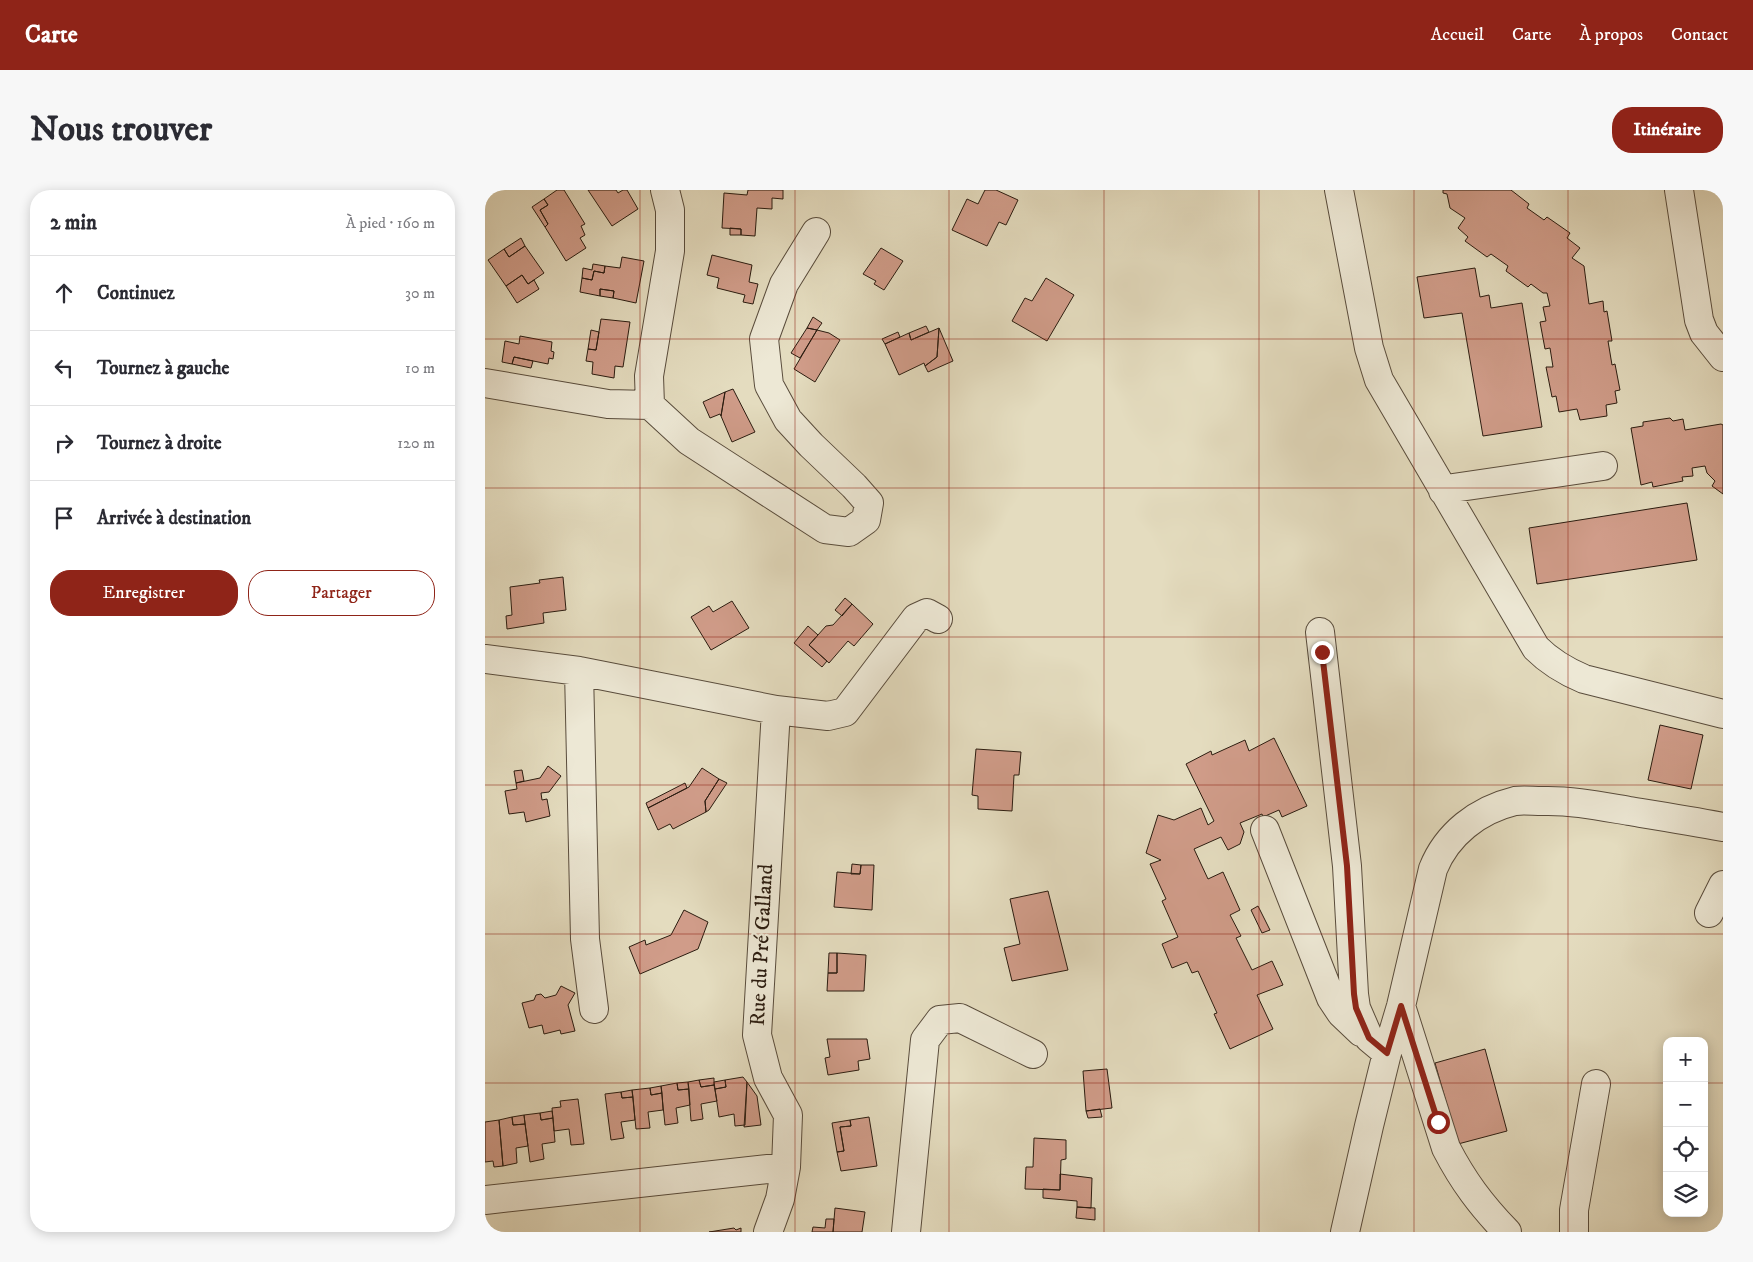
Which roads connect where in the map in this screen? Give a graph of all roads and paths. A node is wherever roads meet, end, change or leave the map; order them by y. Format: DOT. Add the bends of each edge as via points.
graph roads {
  1 [pos="665,190"];
  2 [pos="1339,190"];
  3 [pos="1679,190"];
  4 [pos="816,232"];
  5 [pos="1723,357"];
  6 [pos="485,383"];
  7 [pos="650,405"];
  8 [pos="1603,466"];
  9 [pos="1443,491"];
  10 [pos="938,619"];
  11 [pos="1320,632"];
  12 [pos="485,659"];
  13 [pos="579,671"];
  14 [pos="776,710"];
  15 [pos="1723,714"];
  16 [pos="1723,827"];
  17 [pos="1265,830"];
  18 [pos="1723,885"];
  19 [pos="1709,913"];
  20 [pos="1401,1006"];
  21 [pos="594,1009"];
  22 [pos="1378,1045"];
  23 [pos="1033,1054"];
  24 [pos="1596,1084"];
  25 [pos="787,1167"];
  26 [pos="485,1200"];
  27 [pos="768,1232"];
  28 [pos="906,1232"];
  29 [pos="1345,1232"];
  30 [pos="1507,1232"];
  31 [pos="1574,1232"];
  1 -- 7 [label="street" via="670,210 670,251 649,376"];
  2 -- 9 [label="street" via="1372,362 1383,388"];
  3 -- 5 [label="street" via="1699,320"];
  4 -- 7 [label="street" via="784,284 763,340 769,386 788,420 869,503 867,520 849,532 825,529 689,441"];
  6 -- 7 [label="street" via="607,404"];
  8 -- 9 [label="street"];
  9 -- 15 [label="street" via="1529,638 1545,658 1583,679"];
  10 -- 14 [label="street" via="927,613 916,618 845,712 828,716"];
  11 -- 22 [label="street" via="1347,866 1354,994 1356,1008"];
  12 -- 13 [label="street"];
  13 -- 14 [label="street"];
  13 -- 21 [label="street" via="585,940"];
  14 -- 25 [label="street, Rue du Pré Galland" via="757,1035 768,1078 788,1115"];
  16 -- 20 [label="street" via="1554,800 1517,801 1488,810 1468,822 1439,854"];
  17 -- 22 [label="street" via="1331,998 1353,1026"];
  18 -- 19 [label="street"];
  20 -- 22 [label="street"];
  20 -- 30 [label="street" via="1446,1148 1481,1204"];
  22 -- 29 [label="street" via="1369,1126"];
  23 -- 28 [label="street" via="960,1018 939,1020 925,1040"];
  24 -- 31 [label="street" via="1574,1210"];
  25 -- 26 [label="street"];
  25 -- 27 [label="street, Rue du Pré Galland"];
}
